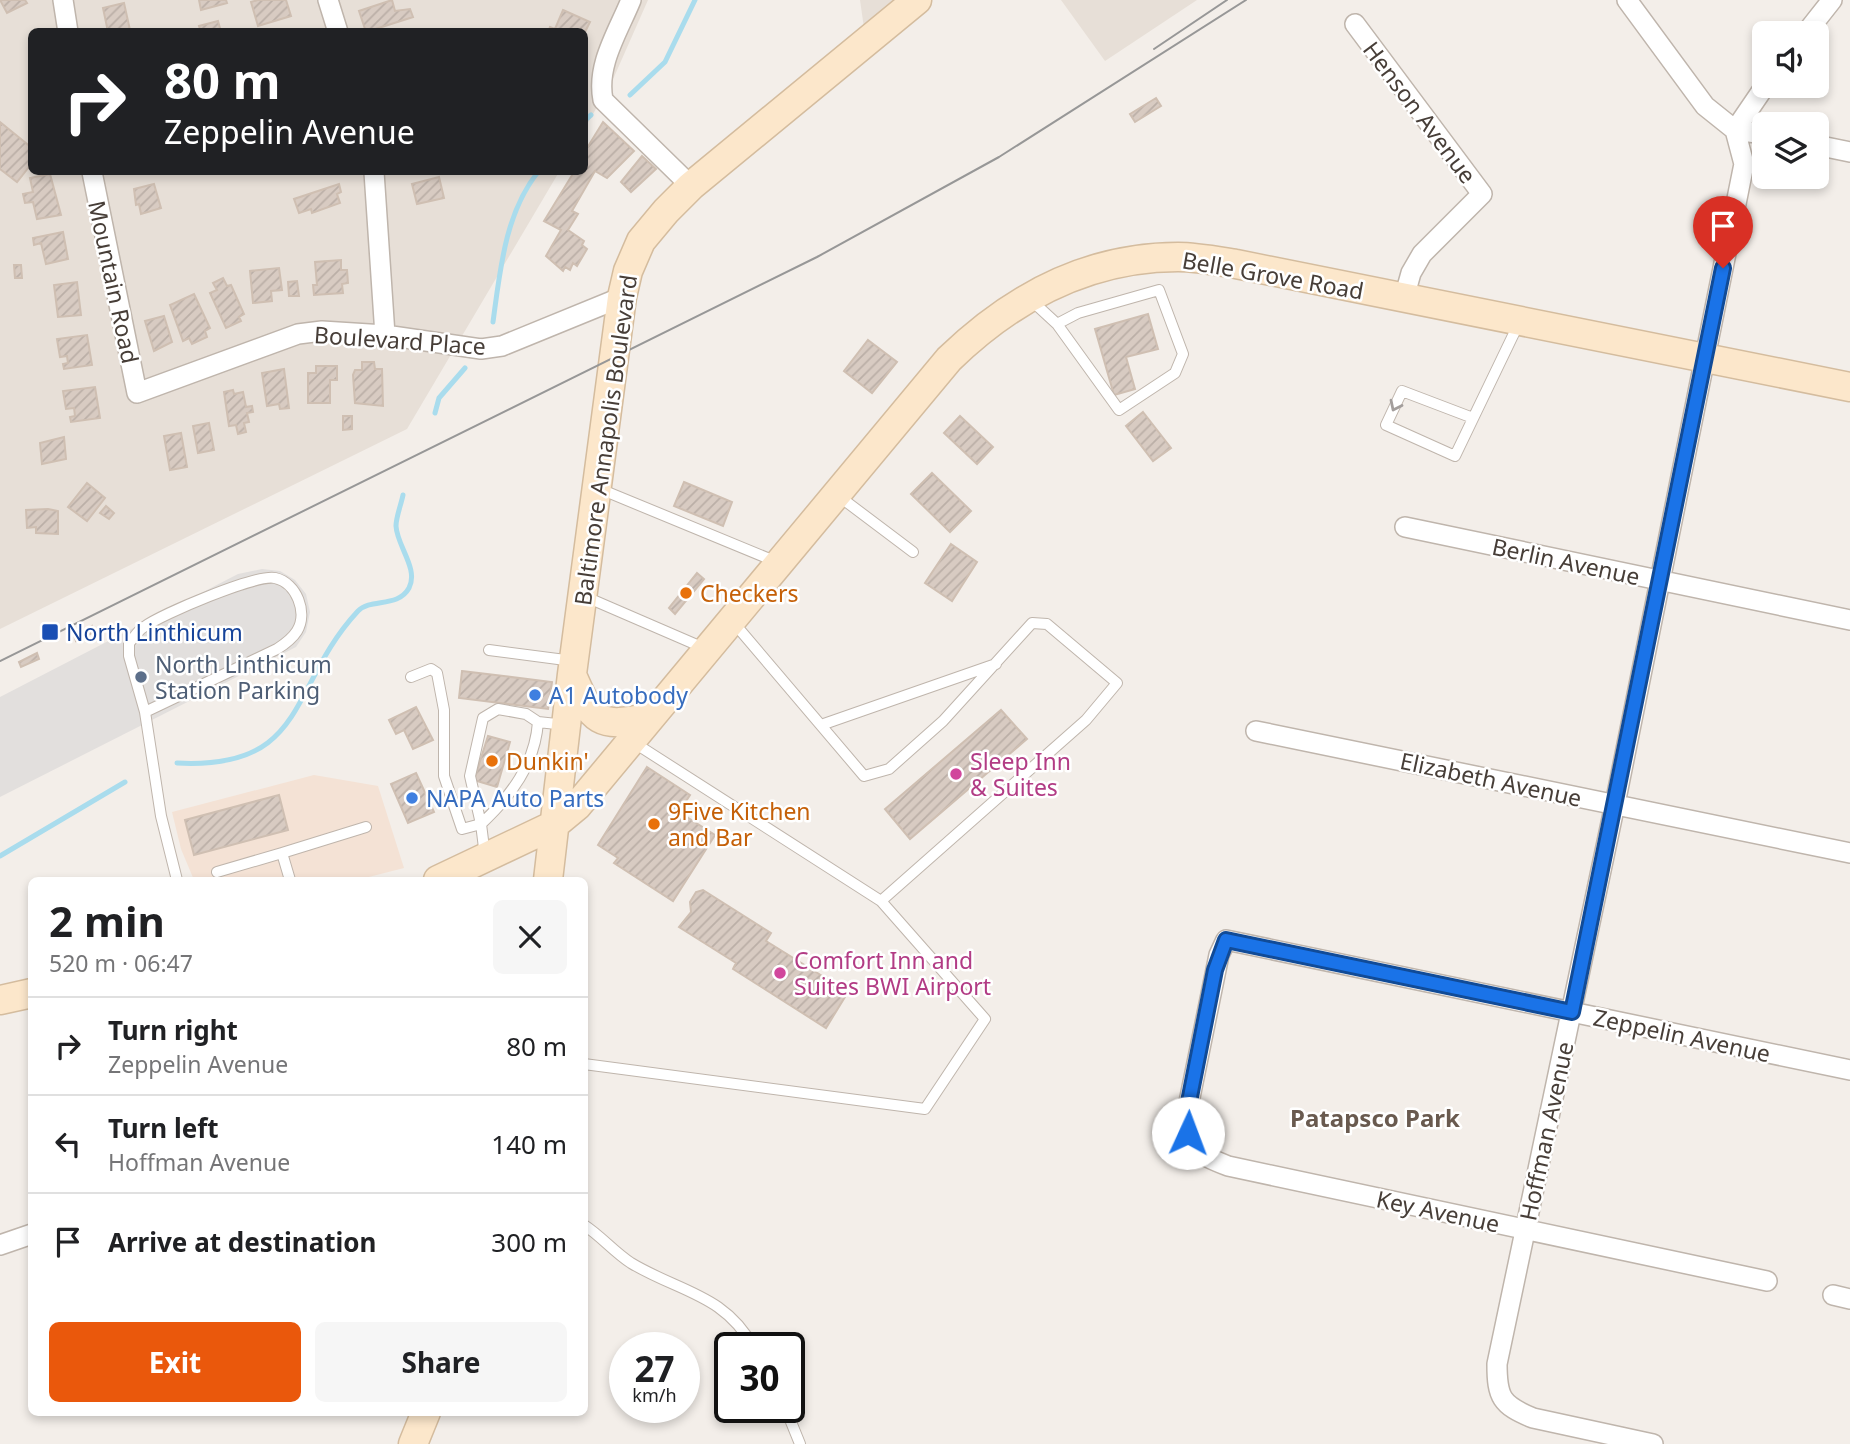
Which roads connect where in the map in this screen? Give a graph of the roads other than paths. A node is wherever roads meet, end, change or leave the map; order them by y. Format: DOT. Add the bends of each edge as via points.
graph roads {
  1 [pos="63,0"];
  2 [pos="328,0"];
  3 [pos="631,0"];
  4 [pos="917,0"];
  5 [pos="1627,0"];
  6 [pos="1832,0"];
  7 [pos="1815,21"];
  8 [pos="1355,24"];
  9 [pos="67,28"];
  10 [pos="337,28"];
  11 [pos="1757,98"];
  12 [pos="1735,130"];
  13 [pos="1752,132"];
  14 [pos="1829,148"];
  15 [pos="1850,152"];
  16 [pos="93,175"];
  17 [pos="374,175"];
  18 [pos="691,186"];
  19 [pos="622,297"];
  20 [pos="1028,297"];
  21 [pos="1404,298"];
  22 [pos="1520,321"];
  23 [pos="1056,324"];
  24 [pos="385,335"];
  25 [pos="1705,358"];
  26 [pos="1850,387"];
  27 [pos="137,393"];
  28 [pos="1473,418"];
  29 [pos="597,488"];
  30 [pos="836,494"];
  31 [pos="1405,527"];
  32 [pos="914,552"];
  33 [pos="779,562"];
  34 [pos="1660,580"];
  35 [pos="582,595"];
  36 [pos="731,620"];
  37 [pos="1850,620"];
  38 [pos="707,649"];
  39 [pos="489,650"];
  40 [pos="998,664"];
  41 [pos="573,667"];
  42 [pos="411,677"];
  43 [pos="145,712"];
  44 [pos="650,718"];
  45 [pos="538,722"];
  46 [pos="821,724"];
  47 [pos="566,725"];
  48 [pos="1256,731"];
  49 [pos="629,740"];
  50 [pos="1615,804"];
  51 [pos="481,824"];
  52 [pos="554,825"];
  53 [pos="366,827"];
  54 [pos="282,853"];
  55 [pos="1850,853"];
  56 [pos="491,870"];
  57 [pos="217,872"];
  58 [pos="176,877"];
  59 [pos="289,877"];
  60 [pos="452,877"];
  61 [pos="548,877"];
  62 [pos="880,901"];
  63 [pos="28,994"];
  64 [pos="0,1000"];
  65 [pos="1572,1012"];
  66 [pos="588,1065"];
  67 [pos="1850,1070"];
  68 [pos="1194,1150"];
  69 [pos="588,1228"];
  70 [pos="1526,1230"];
  71 [pos="28,1235"];
  72 [pos="0,1245"];
  73 [pos="1767,1281"];
  74 [pos="742,1332"];
  75 [pos="424,1416"];
  76 [pos="791,1423"];
  77 [pos="413,1444"];
  78 [pos="800,1444"];
  79 [pos="1653,1444"];
  1 -- 9 [label="street"];
  2 -- 10 [label="street"];
  3 -- 18 [label="street" via="606,60 600,82 603,100"];
  4 -- 18 [label="main road, Baltimore Annapolis Boulevard"];
  5 -- 12 [label="street" via="1705,106"];
  6 -- 7 [label="street"];
  8 -- 21 [label="street, Henson Avenue" via="1482,194 1422,254"];
  11 -- 12 [label="street"];
  12 -- 13 [label="street"];
  12 -- 25 [label="street, Hoffman Avenue" via="1744,164"];
  14 -- 15 [label="street"];
  16 -- 27 [label="street, Mountain Road"];
  17 -- 24 [label="street"];
  18 -- 19 [label="main road, Baltimore Annapolis Boulevard" via="641,241"];
  19 -- 24 [label="street, Boulevard Place" via="502,346 481,349"];
  19 -- 29 [label="main road, Baltimore Annapolis Boulevard"];
  20 -- 21 [label="main road, Belle Grove Road" via="1087,271 1133,260 1179,257"];
  20 -- 23 [label="lane"];
  20 -- 30 [label="main road, Belle Grove Road" via="982,327 949,359"];
  21 -- 22 [label="main road, Belle Grove Road"];
  22 -- 25 [label="main road, Belle Grove Road"];
  22 -- 28 [label="lane"];
  23 -- 23 [label="lane" via="1119,410 1175,373 1183,354 1158,290"];
  24 -- 27 [label="street, Boulevard Place" via="299,334"];
  25 -- 26 [label="main road, Belle Grove Road"];
  25 -- 34 [label="street, Hoffman Avenue"];
  28 -- 28 [label="lane, one-way" via="1402,391 1386,425 1455,456"];
  29 -- 33 [label="lane"];
  29 -- 35 [label="main road, Baltimore Annapolis Boulevard"];
  30 -- 32 [label="lane"];
  30 -- 33 [label="main road, Belle Grove Road"];
  31 -- 34 [label="street, Berlin Avenue"];
  33 -- 36 [label="main road, Belle Grove Road"];
  34 -- 37 [label="street, Berlin Avenue"];
  34 -- 50 [label="street, Hoffman Avenue"];
  35 -- 38 [label="lane"];
  35 -- 41 [label="main road, Baltimore Annapolis Boulevard"];
  36 -- 38 [label="main road, Belle Grove Road"];
  36 -- 46 [label="lane"];
  38 -- 44 [label="main road, Belle Grove Road"];
  39 -- 41 [label="lane"];
  40 -- 46 [label="lane"];
  40 -- 46 [label="lane" via="943,722 889,769 864,776"];
  40 -- 62 [label="lane" via="1025,629 1039,622 1117,682 1086,720"];
  41 -- 44 [label="main road" via="584,704 593,716 618,724"];
  41 -- 47 [label="main road, Baltimore Annapolis Boulevard"];
  42 -- 51 [label="lane" via="431,668 437,673 444,710 444,776 462,829"];
  43 -- 43 [label="lane" via="290,640 299,629 301,615 299,598 289,585 261,578 144,626 129,643 129,656"];
  43 -- 58 [label="lane" via="161,816"];
  44 -- 49 [label="main road, Belle Grove Road"];
  45 -- 47 [label="lane"];
  45 -- 51 [label="lane" via="537,744 519,781"];
  45 -- 51 [label="lane" via="526,714 498,709 483,718 470,776"];
  47 -- 52 [label="main road, Baltimore Annapolis Boulevard"];
  48 -- 50 [label="street, Elizabeth Avenue"];
  49 -- 52 [label="main road, Belle Grove Road" via="578,806"];
  49 -- 62 [label="lane"];
  50 -- 55 [label="street, Elizabeth Avenue"];
  50 -- 65 [label="street, Hoffman Avenue"];
  51 -- 56 [label="lane"];
  52 -- 56 [label="main road, Belle Grove Road"];
  52 -- 61 [label="main road, Baltimore Annapolis Boulevard"];
  53 -- 54 [label="lane"];
  54 -- 57 [label="lane"];
  54 -- 59 [label="lane"];
  56 -- 60 [label="main road"];
  62 -- 66 [label="lane" via="985,1019 925,1109"];
  63 -- 64 [label="main road"];
  65 -- 67 [label="street, Zeppelin Avenue"];
  65 -- 68 [label="street, Zeppelin Avenue" via="1226,940 1215,970 1187,1112"];
  65 -- 70 [label="street, Hoffman Avenue"];
  68 -- 70 [label="street, Key Avenue" via="1228,1166"];
  69 -- 74 [label="lane" via="634,1264 725,1310"];
  70 -- 73 [label="street, Key Avenue"];
  70 -- 79 [label="street, Hoffman Avenue" via="1497,1364 1503,1402 1533,1418"];
  71 -- 72 [label="street"];
  75 -- 77 [label="main road"];
  76 -- 78 [label="lane"];
}
